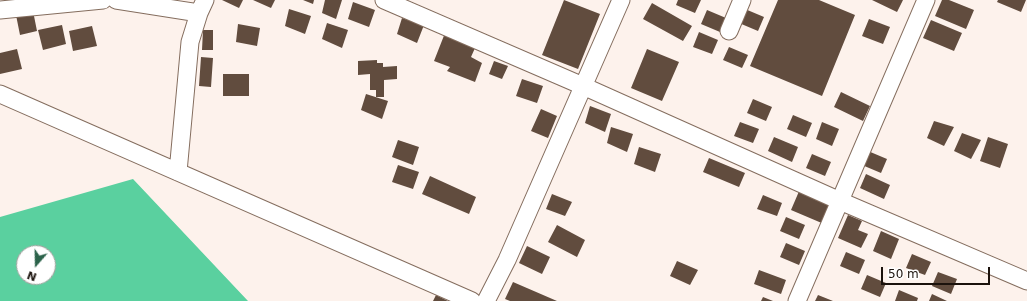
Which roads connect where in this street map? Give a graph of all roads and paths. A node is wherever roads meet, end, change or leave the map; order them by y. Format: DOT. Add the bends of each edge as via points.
graph roads {
  1 [pos="103,0"];
  2 [pos="116,0"];
  3 [pos="384,0"];
  4 [pos="621,0"];
  5 [pos="742,0"];
  6 [pos="926,0"];
  7 [pos="202,6"];
  8 [pos="0,10"];
  9 [pos="729,31"];
  10 [pos="583,86"];
  11 [pos="0,94"];
  12 [pos="178,172"];
  13 [pos="840,201"];
  14 [pos="1027,281"];
  15 [pos="472,301"];
  16 [pos="486,301"];
  17 [pos="796,301"];
  1 -- 8 [label="street"];
  2 -- 7 [label="street"];
  3 -- 10 [label="street"];
  4 -- 10 [label="street"];
  5 -- 9 [label="street"];
  6 -- 13 [label="street"];
  7 -- 12 [label="street" via="190,42"];
  10 -- 13 [label="street"];
  10 -- 16 [label="street" via="507,260"];
  11 -- 12 [label="street"];
  12 -- 15 [label="street"];
  13 -- 14 [label="street"];
  13 -- 17 [label="street"];
}
